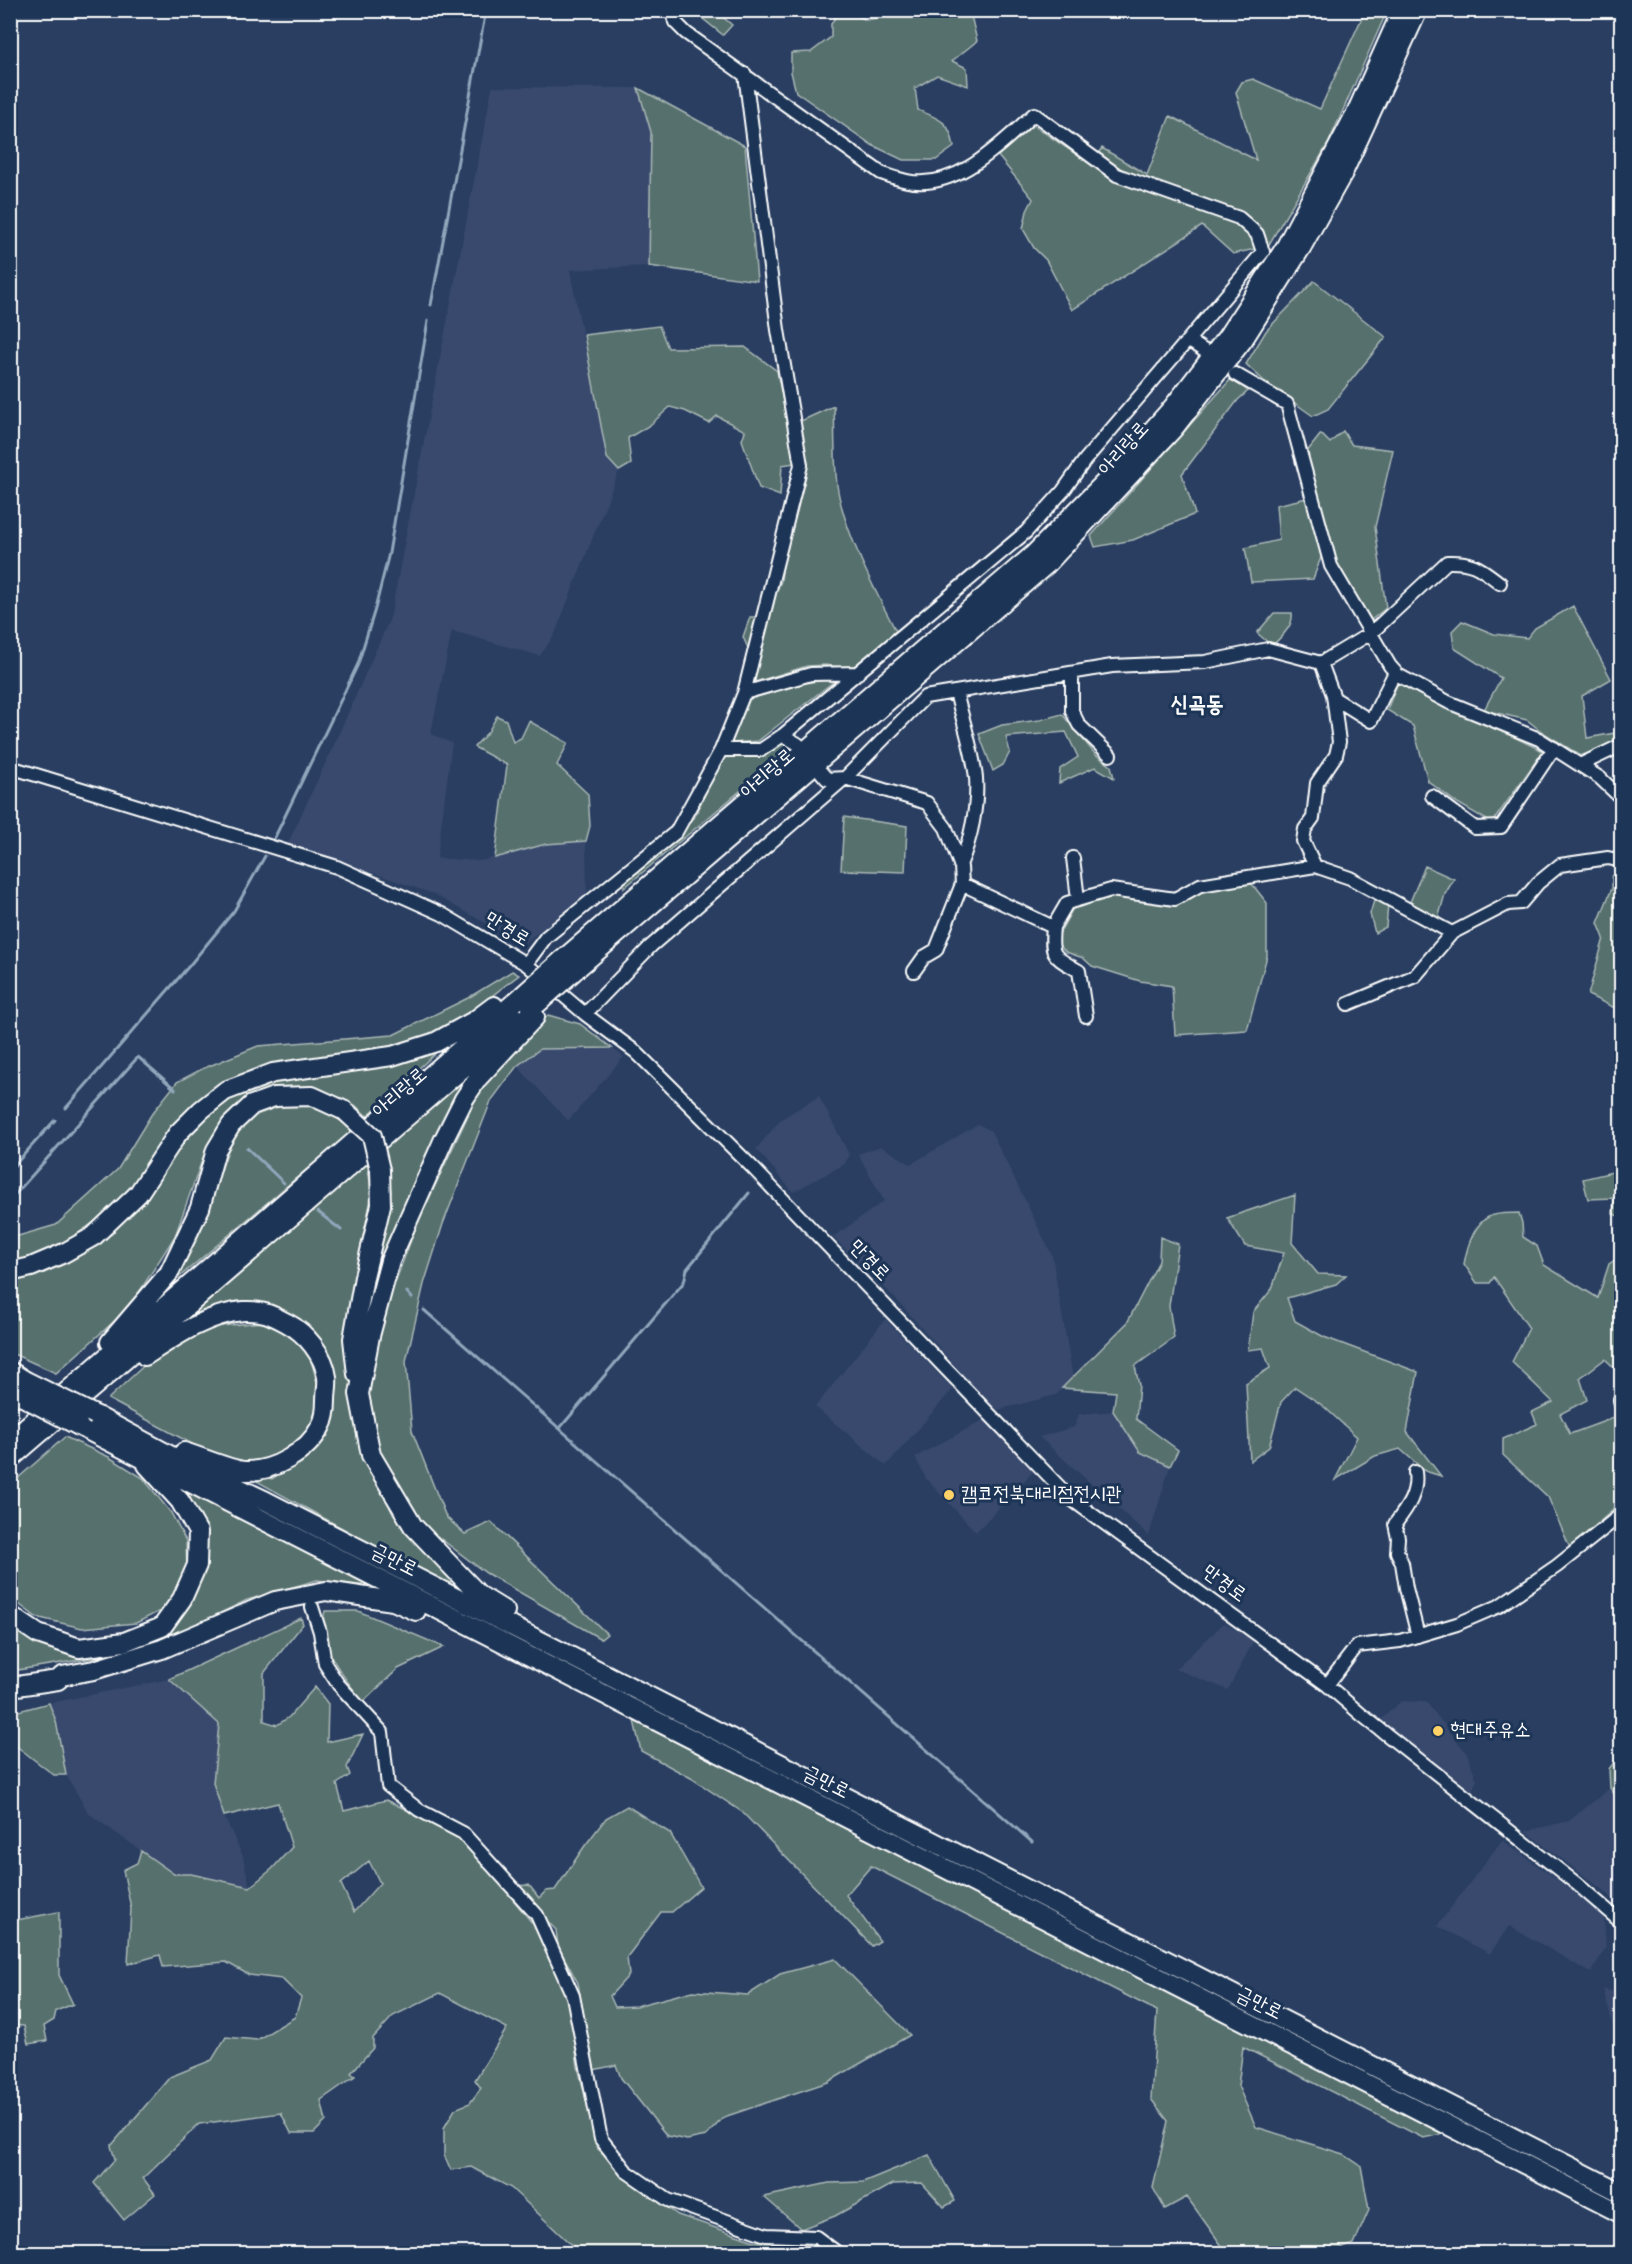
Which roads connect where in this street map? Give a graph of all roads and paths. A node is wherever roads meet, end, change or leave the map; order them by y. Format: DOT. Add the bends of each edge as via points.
graph roads {
  1 [pos="672,10"];
  2 [pos="1402,10"];
  3 [pos="1418,10"];
  4 [pos="745,74"];
  5 [pos="1188,340"];
  6 [pos="1206,352"];
  7 [pos="1234,374"];
  8 [pos="1500,583"];
  9 [pos="1371,633"];
  10 [pos="1322,663"];
  11 [pos="1395,672"];
  12 [pos="858,673"];
  13 [pos="1072,673"];
  14 [pos="956,692"];
  15 [pos="744,693"];
  16 [pos="1334,698"];
  17 [pos="783,735"];
  18 [pos="798,744"];
  19 [pos="1622,745"];
  20 [pos="1554,748"];
  21 [pos="721,750"];
  22 [pos="1110,755"];
  23 [pos="1580,765"];
  24 [pos="10,767"];
  25 [pos="821,772"];
  26 [pos="845,778"];
  27 [pos="1432,796"];
  28 [pos="1622,799"];
  29 [pos="1072,858"];
  30 [pos="1622,861"];
  31 [pos="960,864"];
  32 [pos="1315,866"];
  33 [pos="962,884"];
  34 [pos="1078,899"];
  35 [pos="1053,927"];
  36 [pos="1452,933"];
  37 [pos="526,964"];
  38 [pos="567,966"];
  39 [pos="914,971"];
  40 [pos="527,1002"];
  41 [pos="1348,1004"];
  42 [pos="585,1014"];
  43 [pos="1086,1016"];
  44 [pos="10,1272"];
  45 [pos="117,1357"];
  46 [pos="16,1384"];
  47 [pos="359,1394"];
  48 [pos="1622,1399"];
  49 [pos="1622,1409"];
  50 [pos="13,1451"];
  51 [pos="137,1455"];
  52 [pos="173,1457"];
  53 [pos="1415,1472"];
  54 [pos="10,1473"];
  55 [pos="1622,1514"];
  56 [pos="312,1607"];
  57 [pos="10,1615"];
  58 [pos="470,1626"];
  59 [pos="1418,1636"];
  60 [pos="543,1642"];
  61 [pos="62,1676"];
  62 [pos="10,1679"];
  63 [pos="1327,1685"];
  64 [pos="10,1687"];
  65 [pos="1622,1923"];
  66 [pos="1622,2193"];
  67 [pos="1622,2214"];
  68 [pos="838,2253"];
  1 -- 4 [label="street" via="675,22 686,33"];
  2 -- 38 [label="highway, 아리랑로" via="1358,111 1285,248 1227,337 1173,407 1034,554"];
  3 -- 38 [label="highway, 아리랑로" via="1343,173 1301,248 1243,340 1173,428 1046,565"];
  4 -- 5 [label="street" via="880,173 909,182 936,180 960,172 996,148 1034,114 1117,175 1239,218 1257,234 1263,252"];
  4 -- 15 [label="street" via="778,330 801,465"];
  5 -- 6 [label="street"];
  5 -- 12 [label="street" via="1026,532"];
  7 -- 9 [label="street" via="1287,404 1331,566"];
  8 -- 9 [label="street" via="1475,564 1447,562"];
  9 -- 10 [label="street"];
  9 -- 11 [label="street"];
  10 -- 13 [label="street" via="1268,649 1205,662 1112,666"];
  10 -- 16 [label="street"];
  11 -- 16 [label="street" via="1371,721"];
  11 -- 20 [label="street" via="1448,702"];
  12 -- 15 [label="street" via="811,674"];
  12 -- 17 [label="street"];
  13 -- 14 [label="street"];
  13 -- 22 [label="street" via="1072,711 1079,725"];
  14 -- 26 [label="street" via="925,697"];
  14 -- 31 [label="street" via="976,778 968,847"];
  15 -- 21 [label="street"];
  16 -- 32 [label="street" via="1339,742 1336,755 1317,783 1313,818 1303,841"];
  17 -- 18 [label="street"];
  17 -- 21 [label="street" via="761,750"];
  19 -- 23 [label="street"];
  20 -- 23 [label="street"];
  20 -- 27 [label="street" via="1501,827 1475,828"];
  21 -- 37 [label="street" via="676,832 546,937"];
  23 -- 28 [label="street"];
  24 -- 37 [label="street, 만경로" via="337,867 442,914"];
  25 -- 26 [label="street" via="827,779"];
  26 -- 31 [label="street" via="927,803 946,828"];
  26 -- 42 [label="street" via="651,946"];
  29 -- 34 [label="street"];
  30 -- 36 [label="street" via="1608,858 1560,865 1521,903 1508,904"];
  31 -- 33 [label="street"];
  32 -- 34 [label="street" via="1200,885 1175,899 1111,890"];
  32 -- 36 [label="street" via="1350,878"];
  33 -- 35 [label="street"];
  33 -- 39 [label="street" via="936,950 924,957"];
  34 -- 35 [label="street" via="1066,903"];
  35 -- 43 [label="street" via="1052,947 1058,958 1079,971"];
  36 -- 41 [label="street" via="1415,976"];
  37 -- 42 [label="street, 만경로"];
  38 -- 40 [label="highway, 아리랑로, bridge"];
  40 -- 44 [label="highway" via="509,995 436,1042 392,1056 273,1072 225,1091 178,1133 138,1194 94,1236 64,1253"];
  40 -- 45 [label="highway, 아리랑로"];
  40 -- 47 [label="highway" via="536,1017 478,1078 464,1099 390,1262"];
  42 -- 63 [label="street, 만경로" via="636,1052 670,1085 1071,1498"];
  45 -- 47 [label="highway, bridge" via="108,1344 169,1273 200,1208 216,1150 231,1125 252,1105 274,1097 312,1096 345,1110 372,1136 380,1170 381,1205 353,1339"];
  45 -- 50 [label="highway, 아리랑로"];
  45 -- 52 [label="highway" via="138,1361 176,1335 222,1315 243,1311 267,1312 301,1331 320,1356 327,1376 321,1427 287,1460 275,1467 244,1472 180,1450"];
  46 -- 51 [label="highway, 금만로, bridge" via="79,1425"];
  46 -- 52 [label="highway, 금만로, bridge" via="95,1415"];
  47 -- 60 [label="highway" via="371,1455 413,1526 479,1595 544,1635"];
  48 -- 49 [label="street"];
  50 -- 54 [label="highway" via="15,1468"];
  51 -- 57 [label="highway" via="180,1501 198,1532 197,1565 182,1599 162,1628 124,1642 80,1648 38,1634"];
  51 -- 58 [label="highway, 금만로"];
  52 -- 60 [label="highway, 금만로"];
  53 -- 59 [label="street" via="1410,1506 1395,1524 1397,1552"];
  55 -- 59 [label="street" via="1499,1606"];
  56 -- 68 [label="street" via="324,1664 382,1732 388,1786 419,1810 463,1833 537,1915 573,1996 601,2139 626,2171 668,2200 766,2235 816,2237"];
  58 -- 61 [label="highway" via="466,1633 393,1601 326,1592 275,1601 162,1649"];
  58 -- 67 [label="highway, 금만로"];
  59 -- 63 [label="street" via="1357,1646"];
  60 -- 66 [label="highway, 금만로"];
  61 -- 62 [label="highway" via="57,1673"];
  61 -- 64 [label="highway" via="58,1680"];
  63 -- 65 [label="street, 만경로"];
}
